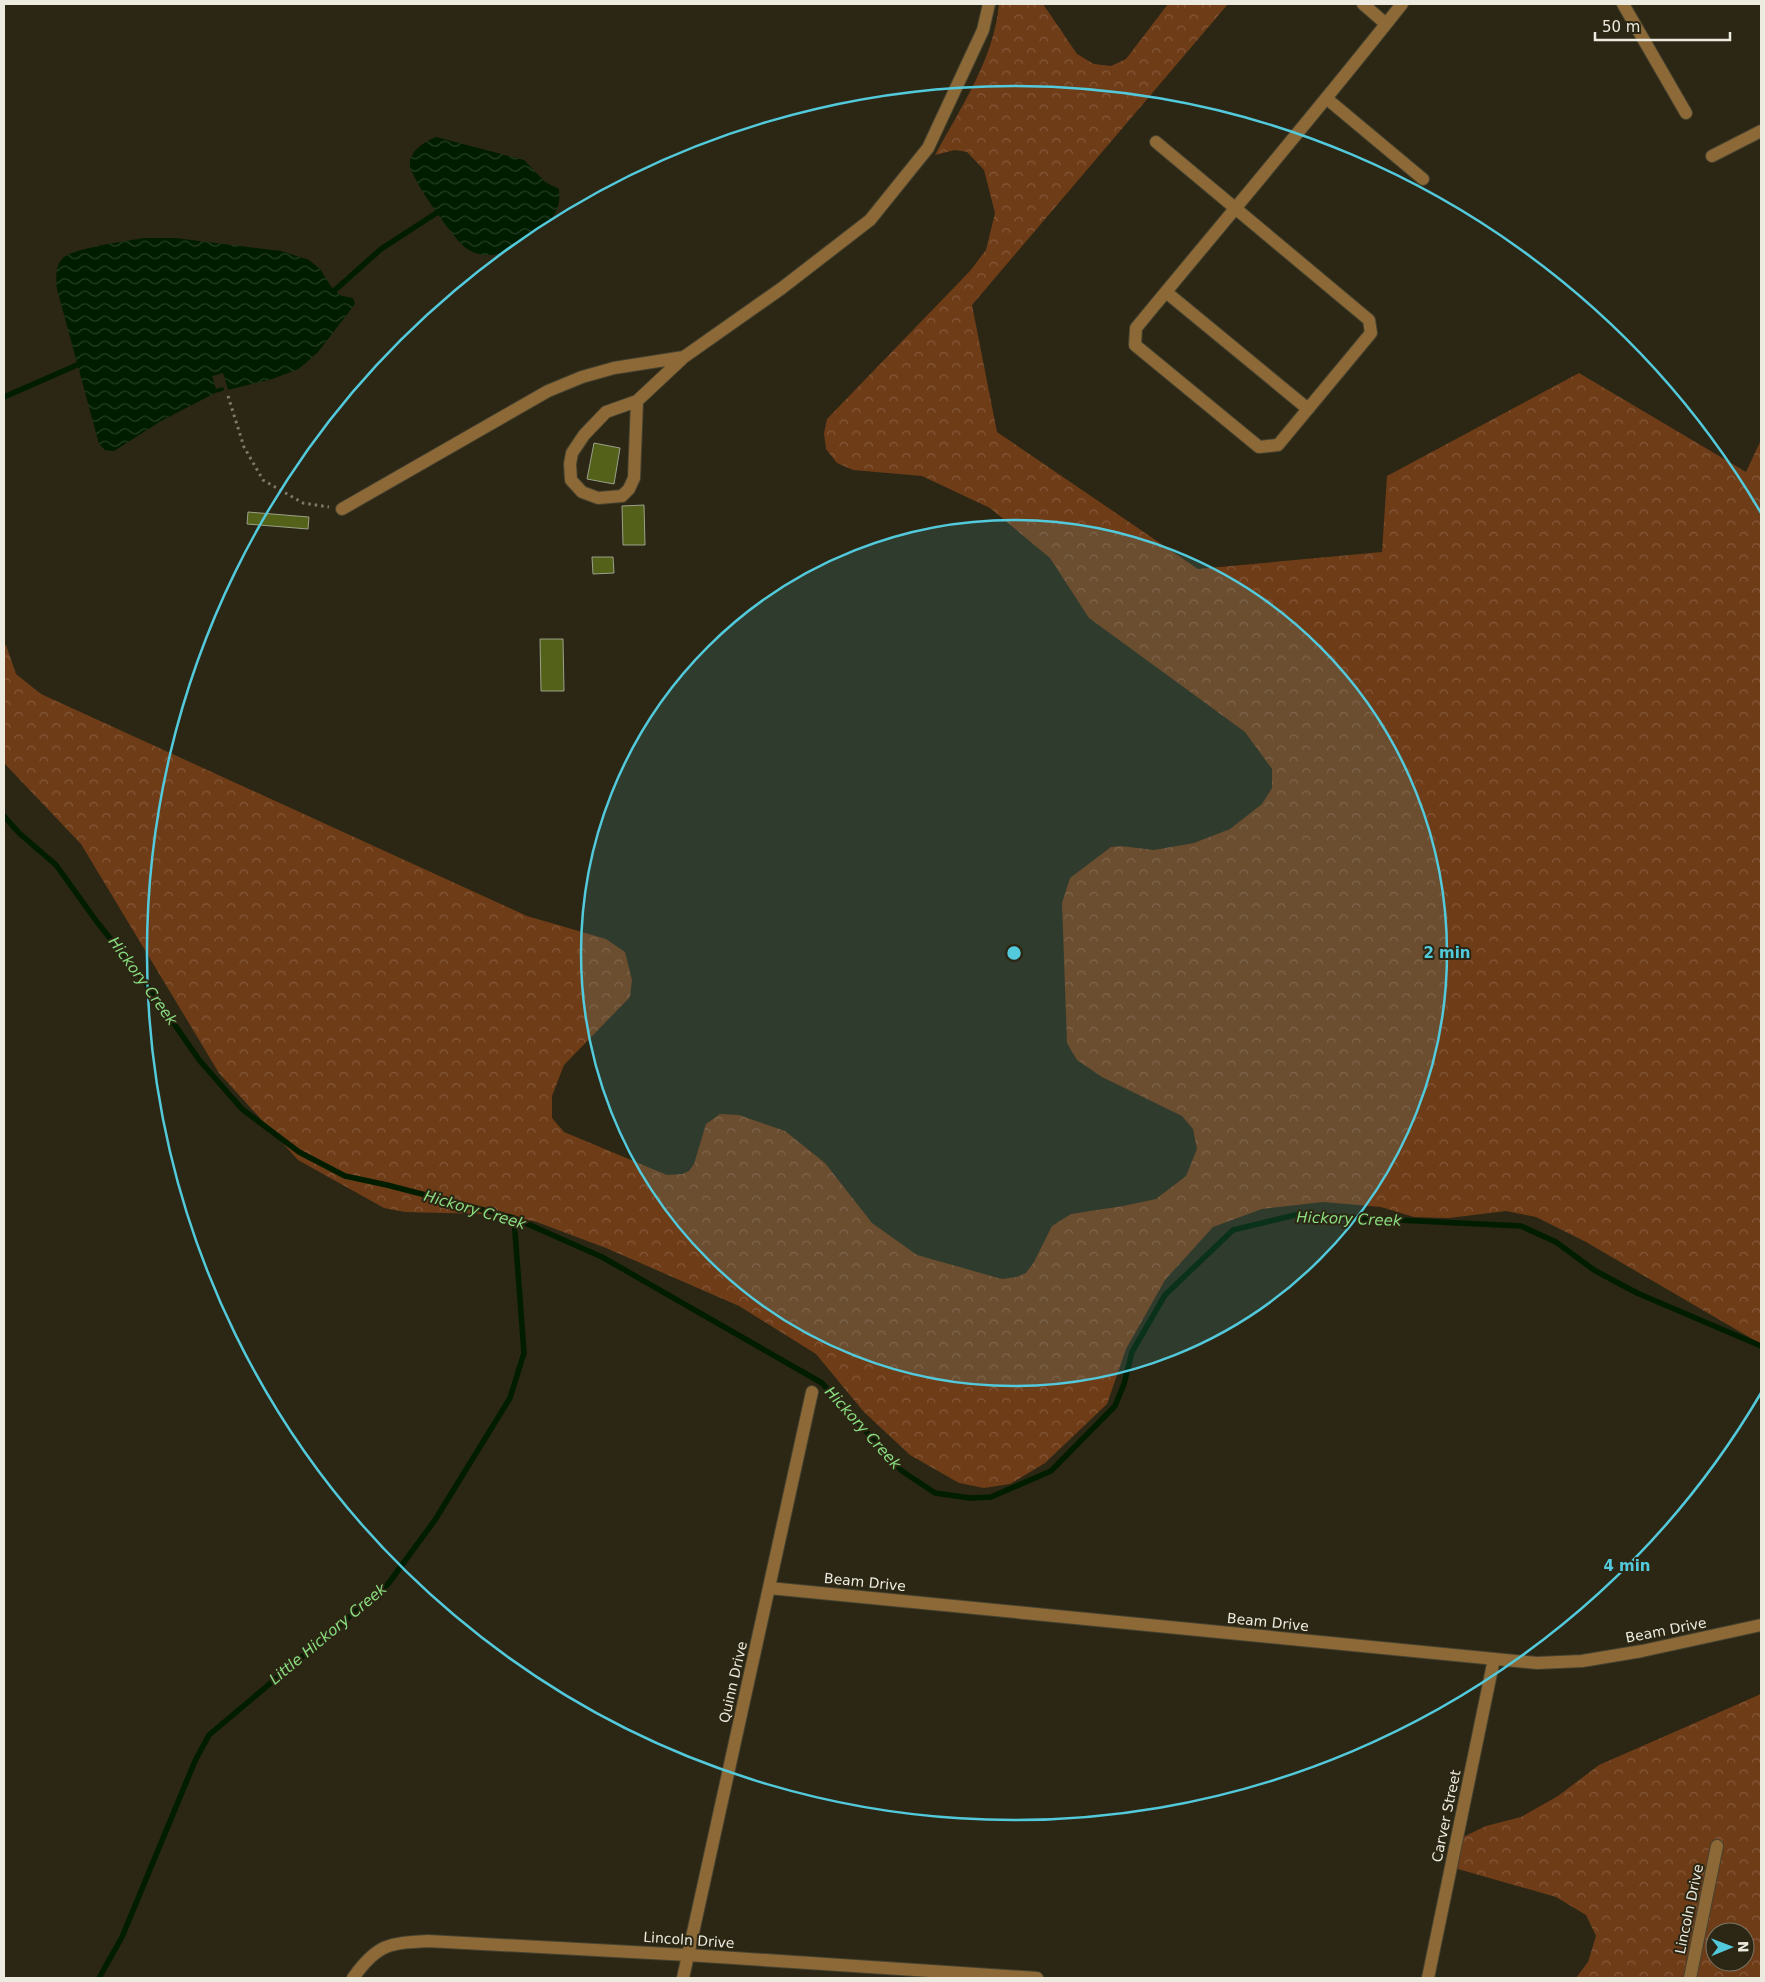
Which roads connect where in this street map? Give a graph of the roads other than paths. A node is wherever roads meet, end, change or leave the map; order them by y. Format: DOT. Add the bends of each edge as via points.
graph roads {
  1 [pos="989,4"];
  2 [pos="1363,4"];
  3 [pos="1402,4"];
  4 [pos="1623,4"];
  5 [pos="1386,24"];
  6 [pos="1326,98"];
  7 [pos="1686,113"];
  8 [pos="1761,131"];
  9 [pos="1156,142"];
  10 [pos="1712,156"];
  11 [pos="1423,179"];
  12 [pos="1236,208"];
  13 [pos="1166,292"];
  14 [pos="684,357"];
  15 [pos="637,400"];
  16 [pos="1308,408"];
  17 [pos="342,509"];
  18 [pos="812,1392"];
  19 [pos="769,1588"];
  20 [pos="1761,1625"];
  21 [pos="1494,1659"];
  22 [pos="1717,1846"];
  23 [pos="688,1955"];
  24 [pos="353,1978"];
  25 [pos="682,1978"];
  26 [pos="1037,1978"];
  27 [pos="1428,1978"];
  28 [pos="1690,1978"];
  1 -- 14 [label="street" via="983,30 928,148 870,220 782,288"];
  2 -- 5 [label="street"];
  3 -- 5 [label="street"];
  4 -- 7 [label="street"];
  5 -- 6 [label="street"];
  6 -- 11 [label="street"];
  6 -- 12 [label="street"];
  8 -- 10 [label="street"];
  9 -- 12 [label="street"];
  12 -- 13 [label="street"];
  12 -- 16 [label="street" via="1369,320 1371,332"];
  13 -- 16 [label="street"];
  13 -- 16 [label="street" via="1136,328 1135,344 1259,447 1278,445"];
  14 -- 15 [label="street"];
  14 -- 17 [label="street" via="614,368 548,390"];
  15 -- 15 [label="street" via="634,478 629,489 622,496 613,498 598,498 582,492 571,480 572,453 584,434 606,412"];
  18 -- 19 [label="street, Quinn Drive"];
  19 -- 21 [label="street, Beam Drive"];
  19 -- 23 [label="street, Quinn Drive"];
  20 -- 21 [label="street, Beam Drive" via="1582,1661 1537,1663"];
  21 -- 27 [label="street, Carver Street"];
  22 -- 28 [label="street, Lincoln Drive"];
  23 -- 24 [label="street, Lincoln Drive" via="460,1942 398,1943 379,1949"];
  23 -- 25 [label="street, Quinn Drive"];
  23 -- 26 [label="street, Lincoln Drive"];
}
